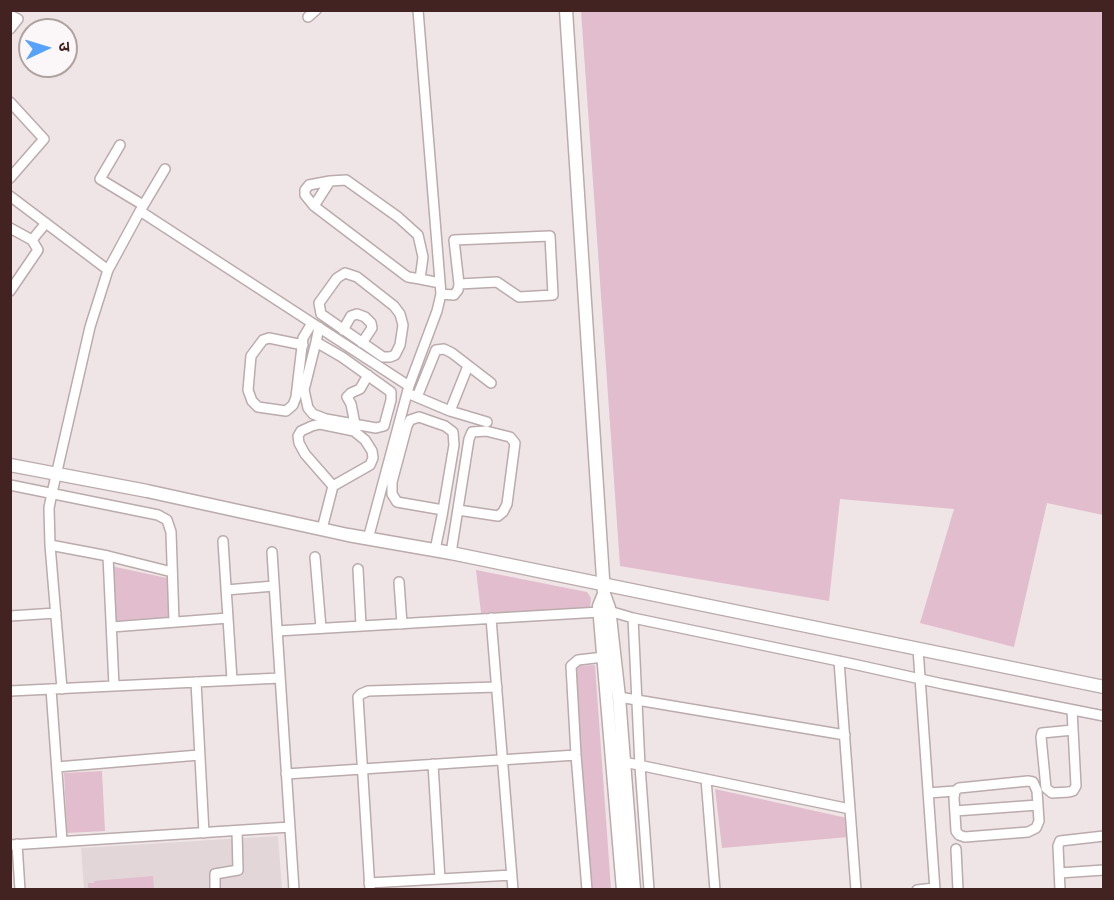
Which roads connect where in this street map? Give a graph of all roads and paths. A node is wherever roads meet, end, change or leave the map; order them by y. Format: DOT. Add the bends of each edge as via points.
graph roads {
  1 [pos="316,10"];
  2 [pos="418,10"];
  3 [pos="566,10"];
  4 [pos="10,15"];
  5 [pos="308,17"];
  6 [pos="10,29"];
  7 [pos="10,102"];
  8 [pos="120,146"];
  9 [pos="165,169"];
  10 [pos="10,178"];
  11 [pos="330,181"];
  12 [pos="10,196"];
  13 [pos="314,206"];
  14 [pos="141,208"];
  15 [pos="46,223"];
  16 [pos="10,228"];
  17 [pos="32,240"];
  18 [pos="108,270"];
  19 [pos="420,279"];
  20 [pos="440,283"];
  21 [pos="459,285"];
  22 [pos="10,291"];
  23 [pos="441,294"];
  24 [pos="315,325"];
  25 [pos="343,330"];
  26 [pos="354,338"];
  27 [pos="316,342"];
  28 [pos="362,344"];
  29 [pos="303,345"];
  30 [pos="349,347"];
  31 [pos="468,366"];
  32 [pos="368,375"];
  33 [pos="491,383"];
  34 [pos="408,390"];
  35 [pos="417,397"];
  36 [pos="450,411"];
  37 [pos="487,422"];
  38 [pos="355,424"];
  39 [pos="10,465"];
  40 [pos="57,473"];
  41 [pos="10,485"];
  42 [pos="333,486"];
  43 [pos="52,493"];
  44 [pos="443,510"];
  45 [pos="458,510"];
  46 [pos="322,529"];
  47 [pos="368,539"];
  48 [pos="223,541"];
  49 [pos="50,545"];
  50 [pos="435,550"];
  51 [pos="272,552"];
  52 [pos="450,553"];
  53 [pos="108,556"];
  54 [pos="315,557"];
  55 [pos="358,569"];
  56 [pos="172,572"];
  57 [pos="399,582"];
  58 [pos="274,586"];
  59 [pos="604,589"];
  60 [pos="226,590"];
  61 [pos="604,612"];
  62 [pos="56,613"];
  63 [pos="10,616"];
  64 [pos="228,618"];
  65 [pos="491,618"];
  66 [pos="633,618"];
  67 [pos="174,622"];
  68 [pos="402,624"];
  69 [pos="361,626"];
  70 [pos="112,627"];
  71 [pos="321,628"];
  72 [pos="277,631"];
  73 [pos="918,649"];
  74 [pos="604,657"];
  75 [pos="839,661"];
  76 [pos="280,678"];
  77 [pos="920,679"];
  78 [pos="232,680"];
  79 [pos="196,682"];
  80 [pos="114,686"];
  81 [pos="497,687"];
  82 [pos="1104,687"];
  83 [pos="51,689"];
  84 [pos="62,689"];
  85 [pos="10,692"];
  86 [pos="619,697"];
  87 [pos="636,699"];
  88 [pos="1072,710"];
  89 [pos="1104,716"];
  90 [pos="1073,730"];
  91 [pos="845,735"];
  92 [pos="199,755"];
  93 [pos="576,755"];
  94 [pos="503,760"];
  95 [pos="624,762"];
  96 [pos="433,764"];
  97 [pos="640,766"];
  98 [pos="57,767"];
  99 [pos="362,769"];
  100 [pos="286,774"];
  101 [pos="706,779"];
  102 [pos="955,791"];
  103 [pos="928,793"];
  104 [pos="1038,805"];
  105 [pos="850,809"];
  106 [pos="955,811"];
  107 [pos="290,827"];
  108 [pos="237,831"];
  109 [pos="204,833"];
  110 [pos="1104,836"];
  111 [pos="62,842"];
  112 [pos="14,844"];
  113 [pos="630,844"];
  114 [pos="646,844"];
  115 [pos="956,849"];
  116 [pos="1104,870"];
  117 [pos="1059,873"];
  118 [pos="512,875"];
  119 [pos="440,879"];
  120 [pos="370,886"];
  121 [pos="934,889"];
  122 [pos="20,890"];
  123 [pos="215,890"];
  124 [pos="294,890"];
  125 [pos="513,890"];
  126 [pos="587,890"];
  127 [pos="623,890"];
  128 [pos="634,890"];
  129 [pos="649,890"];
  130 [pos="716,890"];
  131 [pos="856,890"];
  132 [pos="917,890"];
  133 [pos="958,890"];
  134 [pos="1060,890"];
  1 -- 5 [label="street"];
  2 -- 20 [label="street"];
  3 -- 59 [label="street"];
  4 -- 6 [label="street" via="18,19"];
  7 -- 10 [label="street" via="44,139"];
  8 -- 14 [label="street" via="100,179"];
  9 -- 14 [label="street"];
  11 -- 13 [label="street"];
  11 -- 13 [label="street" via="309,185 305,190"];
  11 -- 19 [label="street" via="346,180 418,235 423,257"];
  12 -- 15 [label="street"];
  13 -- 19 [label="street" via="405,275"];
  14 -- 18 [label="street"];
  14 -- 24 [label="street"];
  15 -- 17 [label="street"];
  15 -- 18 [label="street"];
  16 -- 17 [label="street"];
  17 -- 22 [label="street" via="38,250"];
  18 -- 40 [label="street" via="90,327"];
  19 -- 20 [label="street"];
  20 -- 23 [label="street"];
  21 -- 21 [label="street" via="454,240 550,236 553,295 519,297 497,282"];
  21 -- 23 [label="street" via="454,295"];
  23 -- 34 [label="street"];
  24 -- 27 [label="street"];
  24 -- 29 [label="street" via="303,338"];
  24 -- 30 [label="street"];
  25 -- 26 [label="street"];
  25 -- 28 [label="street" via="351,316 365,317 372,328"];
  25 -- 28 [label="street" via="321,314 319,303 345,273 357,277 394,306 403,325 395,355 383,357"];
  26 -- 28 [label="street"];
  26 -- 30 [label="street"];
  27 -- 32 [label="street"];
  27 -- 38 [label="street" via="304,390 308,408 326,419"];
  29 -- 29 [label="street" via="293,405 286,411 258,407 248,390 251,356 269,338"];
  30 -- 34 [label="street"];
  31 -- 33 [label="street"];
  31 -- 35 [label="street" via="444,348 436,350"];
  31 -- 36 [label="street"];
  32 -- 38 [label="street" via="360,389 348,395"];
  32 -- 38 [label="street" via="391,392 387,419 384,426 376,428"];
  34 -- 35 [label="street"];
  34 -- 47 [label="street"];
  35 -- 36 [label="street"];
  36 -- 37 [label="street"];
  39 -- 40 [label="street"];
  40 -- 43 [label="street"];
  40 -- 46 [label="street"];
  41 -- 43 [label="street"];
  42 -- 42 [label="street" via="370,465 372,451 354,431 320,424 301,431 299,443 305,454"];
  42 -- 46 [label="street"];
  43 -- 49 [label="street"];
  43 -- 56 [label="street" via="167,520"];
  44 -- 44 [label="street" via="453,432 419,417 407,426 392,494 397,502"];
  44 -- 50 [label="street"];
  45 -- 45 [label="street" via="498,516 503,512 515,443 510,437 472,432"];
  45 -- 52 [label="street"];
  46 -- 47 [label="street"];
  47 -- 50 [label="street"];
  48 -- 60 [label="street"];
  49 -- 53 [label="street"];
  49 -- 62 [label="street"];
  50 -- 52 [label="street"];
  51 -- 58 [label="street"];
  52 -- 59 [label="street"];
  53 -- 56 [label="street"];
  53 -- 70 [label="street"];
  54 -- 71 [label="street"];
  55 -- 69 [label="street"];
  56 -- 67 [label="street"];
  57 -- 68 [label="street"];
  58 -- 60 [label="street"];
  58 -- 72 [label="street"];
  59 -- 61 [label="street" via="599,606"];
  59 -- 73 [label="street"];
  60 -- 64 [label="street"];
  61 -- 65 [label="street"];
  61 -- 66 [label="street"];
  61 -- 74 [label="street"];
  61 -- 86 [label="street"];
  62 -- 63 [label="street"];
  62 -- 84 [label="street"];
  64 -- 67 [label="street"];
  64 -- 78 [label="street"];
  65 -- 68 [label="street"];
  65 -- 81 [label="street"];
  66 -- 75 [label="street"];
  66 -- 87 [label="street"];
  67 -- 70 [label="street"];
  68 -- 69 [label="street"];
  69 -- 71 [label="street"];
  70 -- 80 [label="street"];
  71 -- 72 [label="street"];
  72 -- 76 [label="street"];
  73 -- 77 [label="street"];
  73 -- 82 [label="street"];
  74 -- 93 [label="street" via="578,660 571,666"];
  74 -- 127 [label="street"];
  75 -- 77 [label="street"];
  75 -- 91 [label="street"];
  76 -- 78 [label="street"];
  76 -- 100 [label="street"];
  77 -- 88 [label="street"];
  77 -- 103 [label="street"];
  78 -- 79 [label="street"];
  79 -- 80 [label="street"];
  79 -- 92 [label="street"];
  80 -- 84 [label="street"];
  81 -- 94 [label="street"];
  81 -- 99 [label="street" via="361,694 358,700"];
  83 -- 84 [label="street"];
  83 -- 85 [label="street"];
  83 -- 98 [label="street"];
  86 -- 87 [label="street"];
  86 -- 95 [label="street"];
  87 -- 91 [label="street"];
  87 -- 97 [label="street"];
  88 -- 89 [label="street"];
  88 -- 90 [label="street"];
  90 -- 90 [label="street" via="1075,788 1052,793 1046,788 1042,733"];
  91 -- 105 [label="street"];
  92 -- 98 [label="street"];
  92 -- 109 [label="street"];
  93 -- 94 [label="street"];
  93 -- 126 [label="street"];
  94 -- 96 [label="street"];
  94 -- 118 [label="street"];
  95 -- 97 [label="street"];
  95 -- 113 [label="street"];
  96 -- 99 [label="street"];
  96 -- 119 [label="street"];
  97 -- 101 [label="street"];
  97 -- 114 [label="street"];
  98 -- 111 [label="street"];
  99 -- 100 [label="street"];
  99 -- 120 [label="street"];
  100 -- 107 [label="street"];
  101 -- 105 [label="street"];
  101 -- 130 [label="street"];
  102 -- 103 [label="street"];
  102 -- 104 [label="street" via="969,786 1028,781 1033,782 1037,791"];
  102 -- 106 [label="street"];
  103 -- 121 [label="street"];
  104 -- 106 [label="street"];
  104 -- 106 [label="street" via="1039,821 1028,832 958,835"];
  105 -- 131 [label="street"];
  107 -- 108 [label="street"];
  107 -- 124 [label="street"];
  108 -- 109 [label="street"];
  108 -- 123 [label="street" via="238,870 214,874"];
  109 -- 111 [label="street"];
  110 -- 117 [label="street" via="1060,841"];
  111 -- 112 [label="street"];
  112 -- 122 [label="street"];
  113 -- 114 [label="street"];
  113 -- 128 [label="street"];
  114 -- 129 [label="street"];
  115 -- 133 [label="street"];
  116 -- 117 [label="street"];
  117 -- 134 [label="street"];
  118 -- 119 [label="street"];
  118 -- 125 [label="street"];
  119 -- 120 [label="street"];
  121 -- 132 [label="street"];
}
